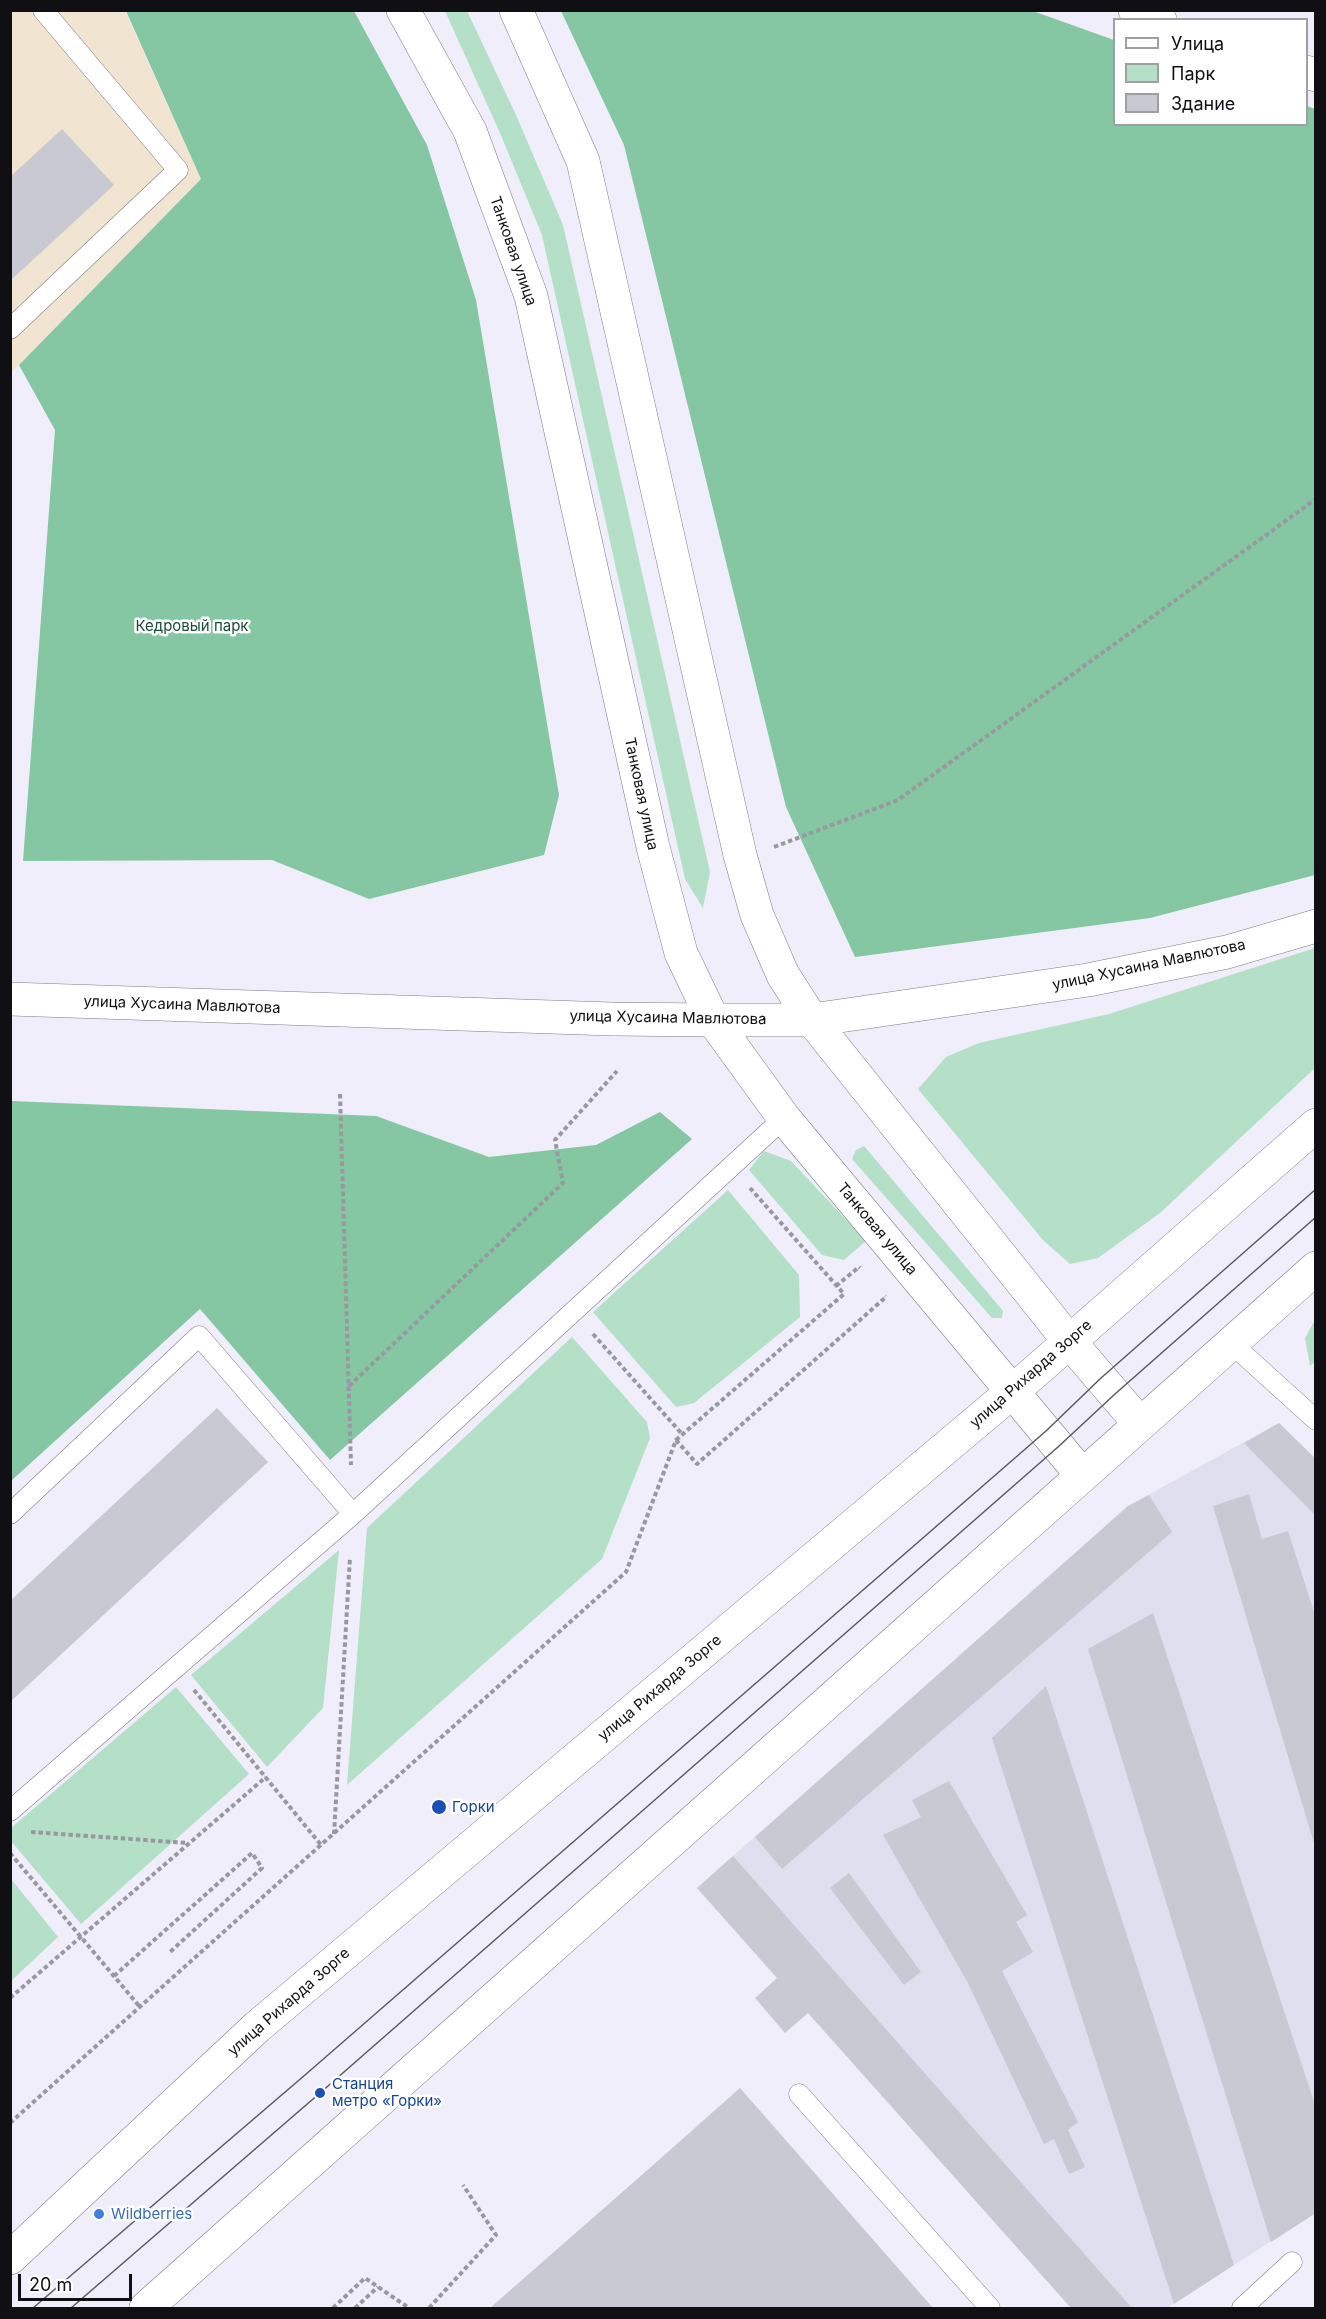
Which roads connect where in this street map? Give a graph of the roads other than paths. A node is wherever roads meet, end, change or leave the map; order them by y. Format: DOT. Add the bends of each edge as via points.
graph roads {
  1 [pos="43,10"];
  2 [pos="402,10"];
  3 [pos="516,10"];
  4 [pos="1135,10"];
  5 [pos="1155,18"];
  6 [pos="10,329"];
  7 [pos="1316,926"];
  8 [pos="10,999"];
  9 [pos="713,1020"];
  10 [pos="812,1020"];
  11 [pos="784,1118"];
  12 [pos="1316,1125"];
  13 [pos="1316,1268"];
  14 [pos="1070,1341"];
  15 [pos="1231,1343"];
  16 [pos="1012,1392"];
  17 [pos="1316,1420"];
  18 [pos="1140,1424"];
  19 [pos="1082,1475"];
  20 [pos="10,1514"];
  21 [pos="352,1514"];
  22 [pos="10,1811"];
  23 [pos="799,2094"];
  24 [pos="10,2258"];
  25 [pos="1292,2262"];
  26 [pos="146,2308"];
  27 [pos="990,2308"];
  28 [pos="1242,2308"];
  1 -- 6 [label="lane" via="178,170"];
  2 -- 9 [label="main road, Танковая улица" via="470,131 531,296 658,872 681,953"];
  3 -- 10 [label="main road" via="583,161 740,855 757,915 783,975"];
  4 -- 5 [label="main road"];
  7 -- 10 [label="main road, улица Хусаина Мавлютова" via="1227,952 1088,980"];
  8 -- 9 [label="main road, улица Хусаина Мавлютова"];
  9 -- 10 [label="main road, улица Хусаина Мавлютова"];
  9 -- 11 [label="main road, Танковая улица"];
  10 -- 14 [label="main road"];
  11 -- 16 [label="main road, Танковая улица"];
  11 -- 21 [label="lane"];
  12 -- 14 [label="main road, улица Рихарда Зорге"];
  13 -- 15 [label="main road"];
  14 -- 16 [label="main road, улица Рихарда Зорге"];
  14 -- 18 [label="main road"];
  15 -- 17 [label="lane"];
  15 -- 18 [label="main road"];
  16 -- 19 [label="main road, Танковая улица"];
  16 -- 24 [label="main road, улица Рихарда Зорге" via="257,2027"];
  18 -- 19 [label="main road"];
  19 -- 26 [label="main road"];
  20 -- 21 [label="lane" via="199,1336"];
  21 -- 22 [label="lane"];
  23 -- 27 [label="lane"];
  25 -- 28 [label="lane"];
}
